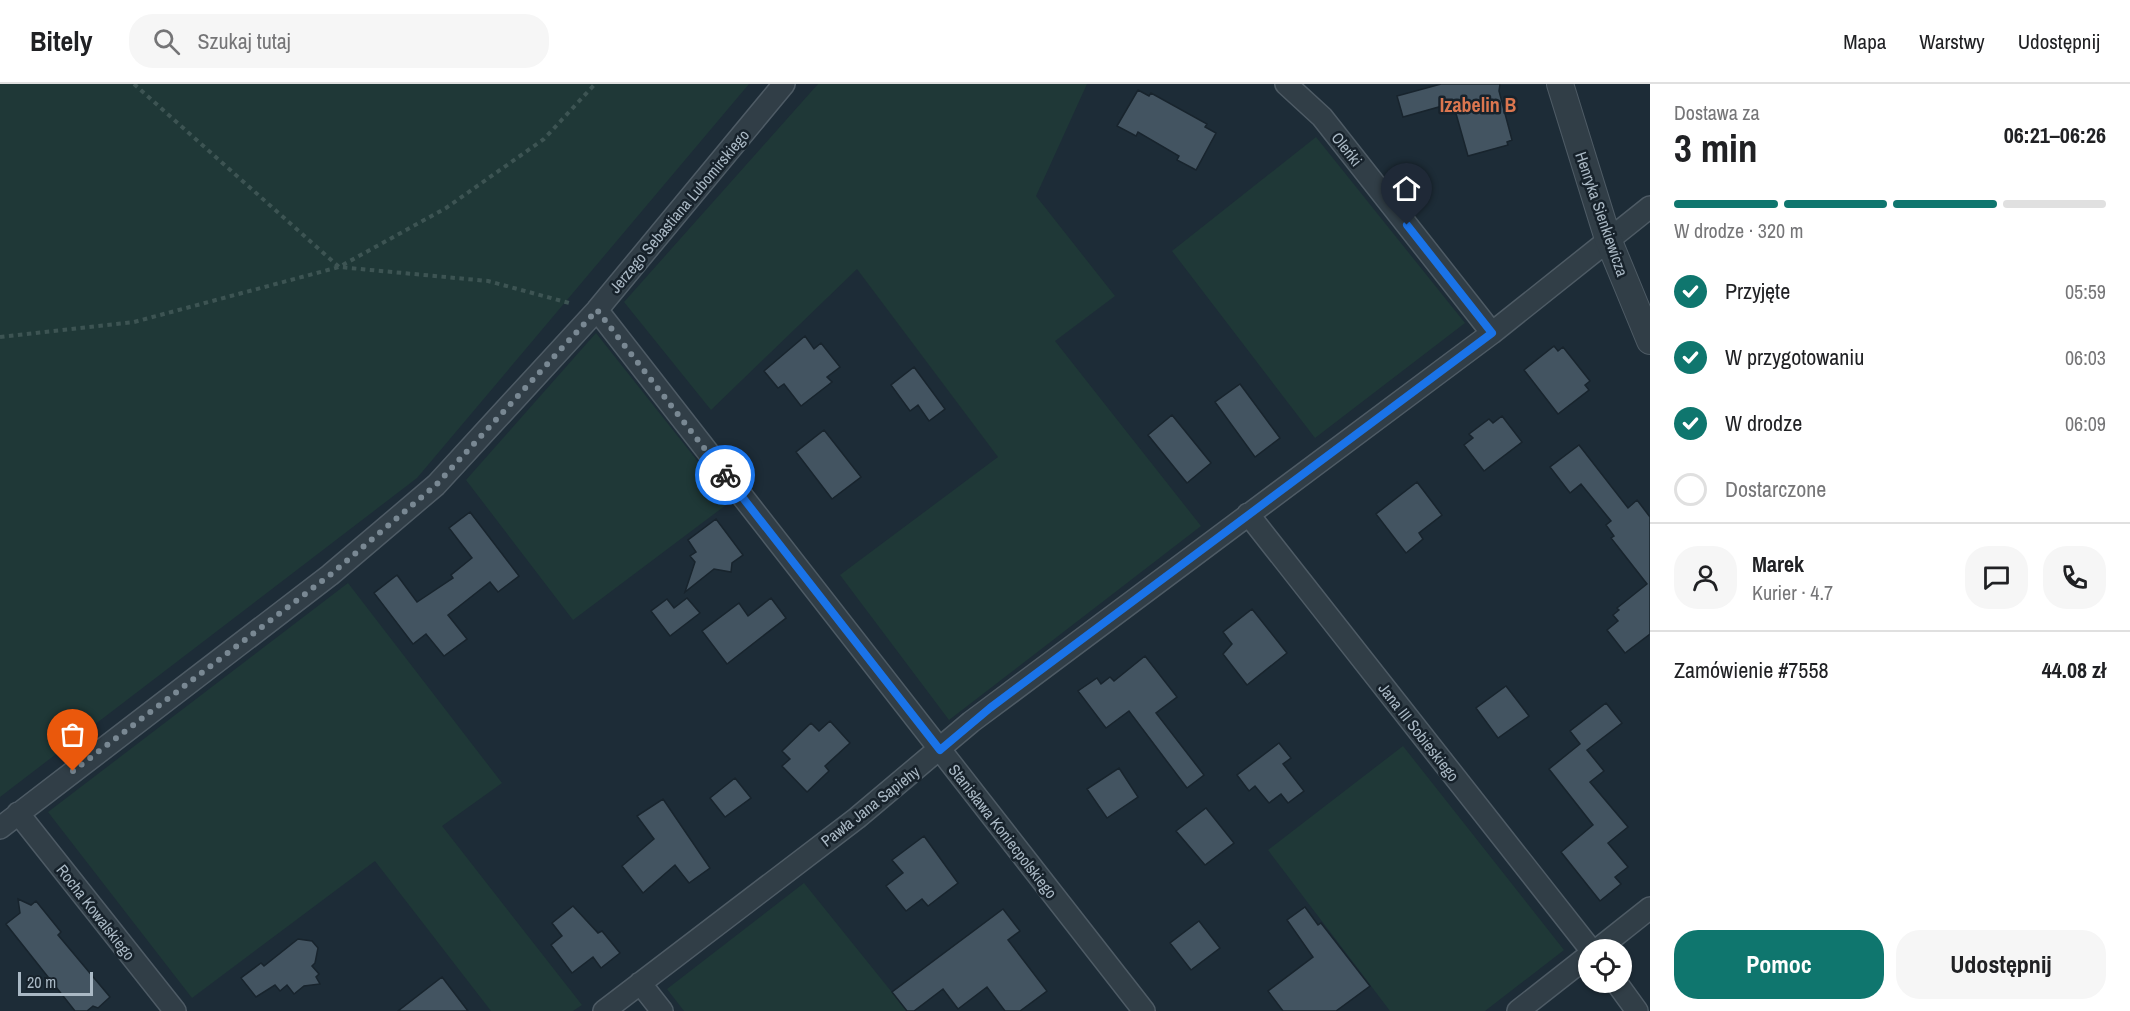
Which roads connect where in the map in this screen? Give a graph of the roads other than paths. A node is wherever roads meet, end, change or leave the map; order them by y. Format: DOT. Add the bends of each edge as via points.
graph roads {
  1 [pos="784,84"];
  2 [pos="1286,84"];
  3 [pos="1560,84"];
  4 [pos="1650,207"];
  5 [pos="1608,239"];
  6 [pos="597,310"];
  7 [pos="1492,333"];
  8 [pos="1650,341"];
  9 [pos="1248,514"];
  10 [pos="940,750"];
  11 [pos="18,813"];
  12 [pos="0,828"];
  13 [pos="1650,908"];
  14 [pos="1582,939"];
  15 [pos="1611,939"];
  16 [pos="1578,964"];
  17 [pos="640,984"];
  18 [pos="1624,993"];
  19 [pos="175,1011"];
  20 [pos="604,1011"];
  21 [pos="662,1011"];
  22 [pos="1144,1011"];
  23 [pos="1518,1011"];
  24 [pos="1637,1011"];
  1 -- 6 [label="street, Jerzego Sebastiana Lubomirskiego"];
  2 -- 7 [label="street, Oleńki" via="1322,117"];
  3 -- 5 [label="street, Henryka Sienkiewicza"];
  4 -- 5 [label="street, Pawła Jana Sapiehy"];
  5 -- 7 [label="street, Pawła Jana Sapiehy"];
  5 -- 8 [label="street, Henryka Sienkiewicza"];
  6 -- 10 [label="street, Stanisława Koniecpolskiego"];
  6 -- 11 [label="street, Jerzego Sebastiana Lubomirskiego" via="436,485 330,575"];
  7 -- 9 [label="street, Pawła Jana Sapiehy"];
  9 -- 10 [label="street, Pawła Jana Sapiehy" via="971,722"];
  9 -- 14 [label="street, Jana III Sobieskiego"];
  10 -- 17 [label="street, Pawła Jana Sapiehy"];
  10 -- 22 [label="street, Stanisława Koniecpolskiego"];
  11 -- 12 [label="street, Jerzego Sebastiana Lubomirskiego"];
  11 -- 19 [label="street, Rocha Kowalskiego"];
  13 -- 15 [label="street"];
  16 -- 23 [label="street"];
  17 -- 20 [label="street, Pawła Jana Sapiehy"];
  17 -- 21 [label="street"];
  18 -- 24 [label="street"];
}
